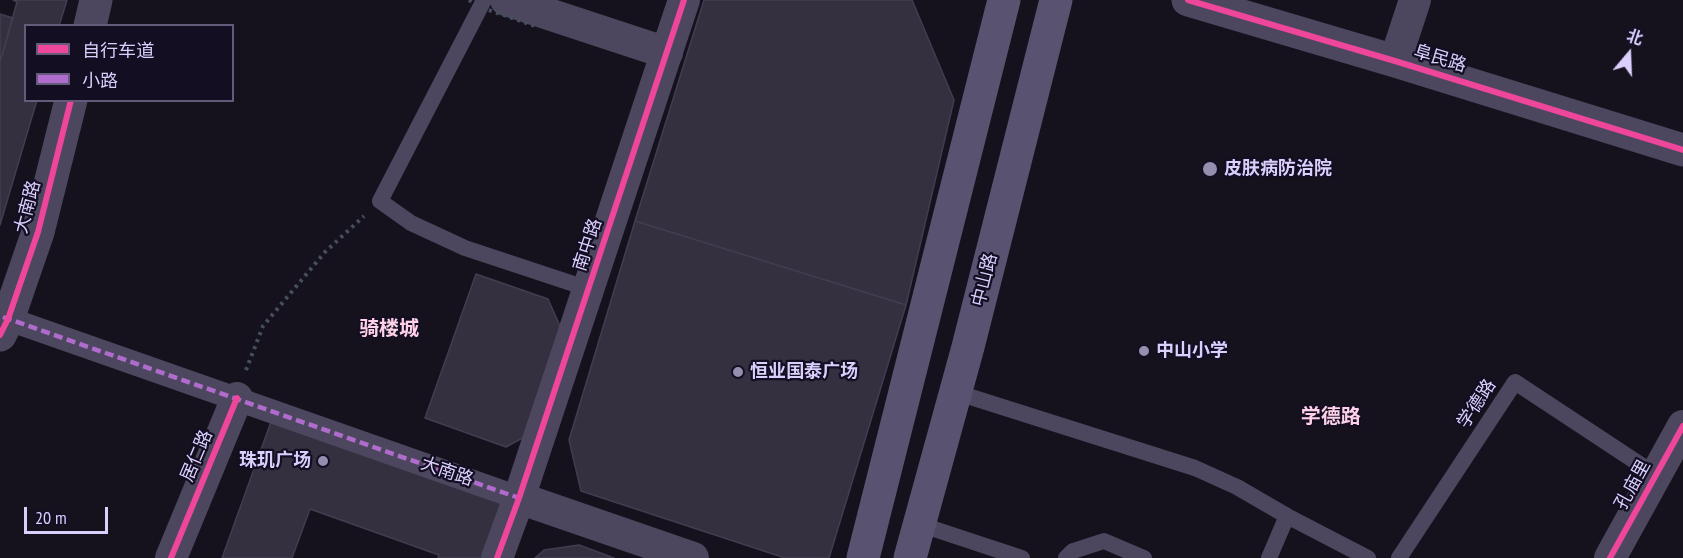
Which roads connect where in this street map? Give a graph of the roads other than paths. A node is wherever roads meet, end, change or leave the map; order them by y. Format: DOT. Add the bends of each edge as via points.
graph roads {
  1 [pos="96,0"];
  2 [pos="484,0"];
  3 [pos="506,0"];
  4 [pos="684,0"];
  5 [pos="1004,0"];
  6 [pos="1056,0"];
  7 [pos="1188,0"];
  8 [pos="1415,0"];
  9 [pos="90,24"];
  10 [pos="667,53"];
  11 [pos="1395,61"];
  12 [pos="70,102"];
  13 [pos="1683,150"];
  14 [pos="589,289"];
  15 [pos="3,323"];
  16 [pos="955,392"];
  17 [pos="237,398"];
  18 [pos="1683,426"];
  19 [pos="1656,476"];
  20 [pos="519,498"];
  21 [pos="1287,516"];
  22 [pos="919,524"];
  23 [pos="171,558"];
  24 [pos="497,558"];
  25 [pos="693,558"];
  26 [pos="863,558"];
  27 [pos="910,558"];
  28 [pos="1022,558"];
  29 [pos="1066,558"];
  30 [pos="1144,558"];
  31 [pos="1269,558"];
  32 [pos="1368,558"];
  33 [pos="1399,558"];
  34 [pos="1610,558"];
  1 -- 9 [label="street"];
  2 -- 14 [label="lane" via="380,201 411,223 465,248"];
  3 -- 10 [label="street"];
  4 -- 10 [label="street, 南中路"];
  5 -- 26 [label="main road"];
  6 -- 16 [label="main road, 中山路"];
  7 -- 11 [label="street, 阜民路"];
  8 -- 11 [label="street"];
  10 -- 14 [label="street, 南中路"];
  11 -- 13 [label="street, 阜民路"];
  12 -- 15 [label="street, 大南路" via="38,232"];
  14 -- 20 [label="street, 南中路"];
  15 -- 17 [label="street, 大南路"];
  16 -- 21 [label="lane" via="1195,468"];
  16 -- 22 [label="main road, 中山路"];
  17 -- 20 [label="street, 大南路"];
  17 -- 23 [label="street, 居仁路"];
  18 -- 19 [label="street, 孔庙里"];
  19 -- 33 [label="lane, 学德路" via="1515,382"];
  19 -- 34 [label="street, 孔庙里"];
  20 -- 24 [label="street"];
  20 -- 25 [label="street, 大南路"];
  21 -- 31 [label="lane"];
  21 -- 32 [label="lane"];
  22 -- 27 [label="main road, 中山路"];
  22 -- 28 [label="lane"];
  29 -- 30 [label="lane" via="1073,551 1104,541"];
}
